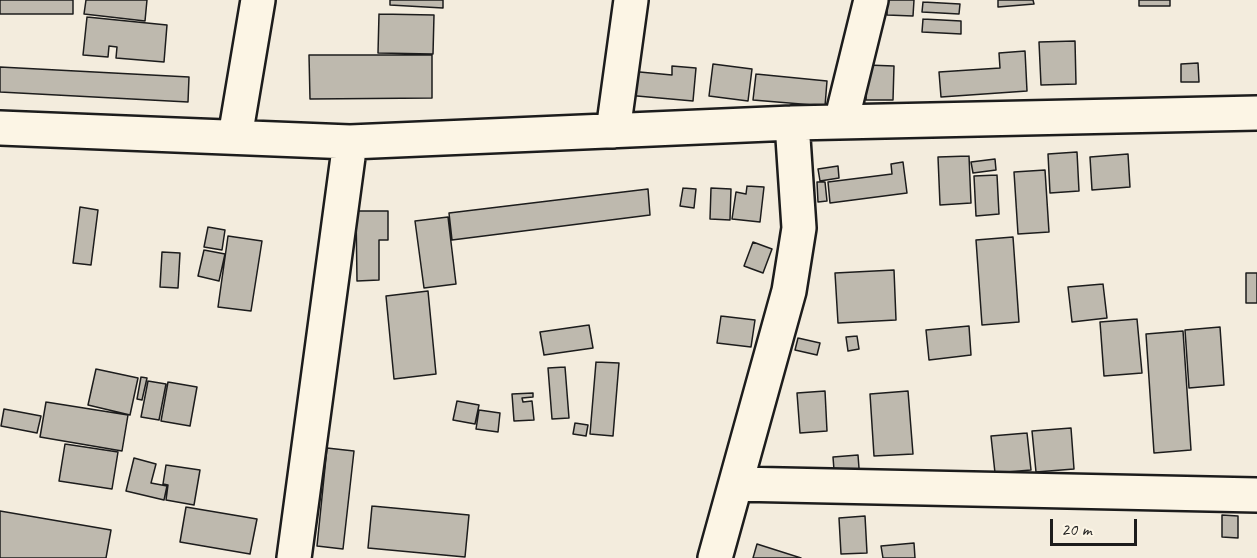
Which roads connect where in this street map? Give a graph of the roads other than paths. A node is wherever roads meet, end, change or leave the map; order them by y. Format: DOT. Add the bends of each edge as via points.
graph roads {
  1 [pos="258,0"];
  2 [pos="631,0"];
  3 [pos="871,0"];
  4 [pos="1257,113"];
  5 [pos="841,122"];
  6 [pos="792,123"];
  7 [pos="0,128"];
  8 [pos="612,131"];
  9 [pos="235,137"];
  10 [pos="350,142"];
  11 [pos="736,484"];
  12 [pos="1257,495"];
  13 [pos="294,558"];
  14 [pos="715,558"];
  1 -- 9 [label="street"];
  2 -- 8 [label="street"];
  3 -- 5 [label="street"];
  4 -- 5 [label="street"];
  5 -- 6 [label="street"];
  6 -- 8 [label="street"];
  6 -- 11 [label="street" via="799,228 789,291"];
  7 -- 9 [label="street"];
  8 -- 10 [label="street"];
  9 -- 10 [label="street"];
  10 -- 13 [label="street"];
  11 -- 12 [label="street"];
  11 -- 14 [label="street"];
}
